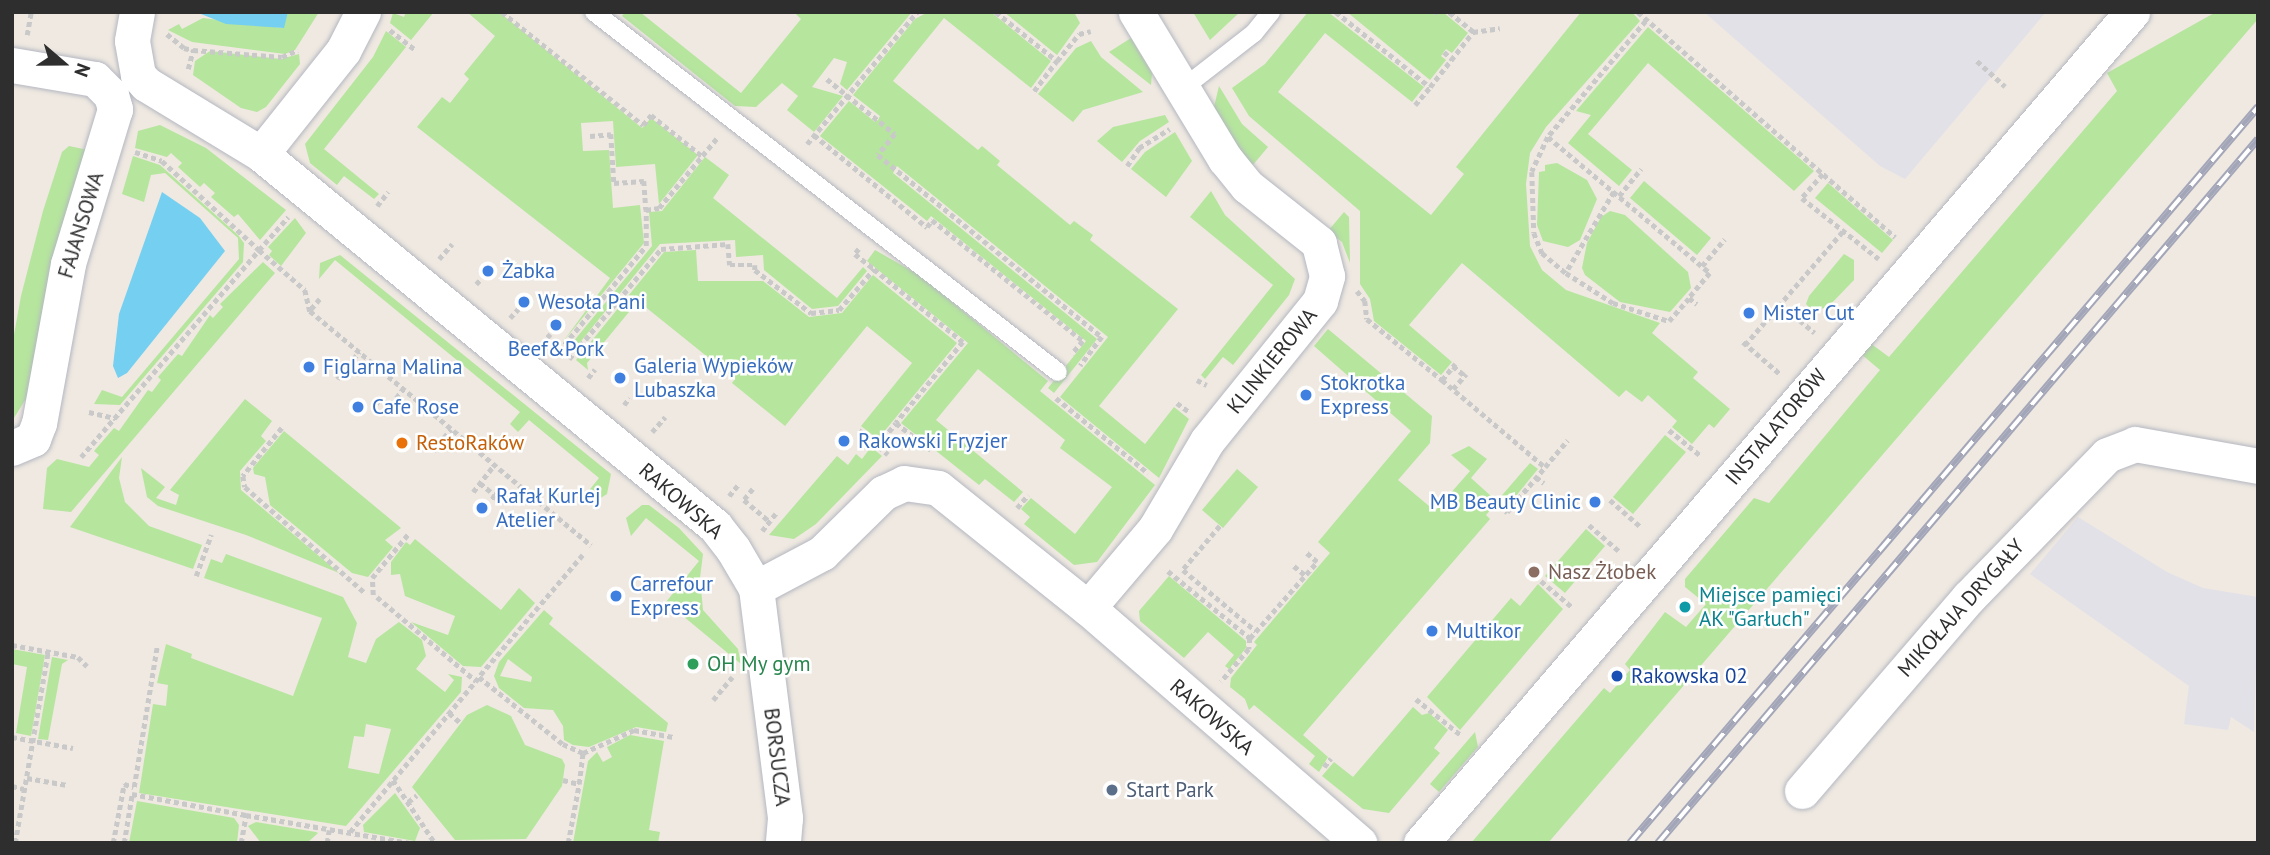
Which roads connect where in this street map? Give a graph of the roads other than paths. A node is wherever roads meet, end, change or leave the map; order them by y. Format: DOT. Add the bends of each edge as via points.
graph roads {
  1 [pos="594,12"];
  2 [pos="1136,12"];
  3 [pos="1271,12"];
  4 [pos="2132,12"];
  5 [pos="373,18"];
  6 [pos="150,20"];
  7 [pos="19,52"];
  8 [pos="125,85"];
  9 [pos="1182,89"];
  10 [pos="261,154"];
  11 [pos="1064,380"];
  12 [pos="12,448"];
  13 [pos="2258,466"];
  14 [pos="756,588"];
  15 [pos="1088,608"];
  16 [pos="1802,791"];
  17 [pos="783,843"];
  18 [pos="1359,843"];
  19 [pos="1421,843"];
  1 -- 11 [label="lane"];
  2 -- 9 [label="street, KLINKIEROWA"];
  3 -- 9 [label="lane" via="1254,33"];
  4 -- 19 [label="street, INSTALATORÓW"];
  5 -- 10 [label="street"];
  6 -- 8 [label="street, FAJANSOWA" via="132,41"];
  7 -- 8 [label="street"];
  8 -- 10 [label="street, RAKOWSKA" via="152,89"];
  8 -- 12 [label="street, FAJANSOWA" via="68,264 39,423 33,439"];
  9 -- 15 [label="street, KLINKIEROWA" via="1247,186 1319,243 1327,276 1320,301 1207,441 1155,529"];
  10 -- 14 [label="street, RAKOWSKA" via="715,526"];
  13 -- 16 [label="street, MIKOŁAJA DRYGAŁY" via="2135,444 2107,455 2019,542"];
  14 -- 15 [label="street, RAKOWSKA" via="822,553 883,493 921,482 957,500"];
  14 -- 17 [label="street, BORSUCZA" via="785,818"];
  15 -- 18 [label="street, RAKOWSKA"];
}
